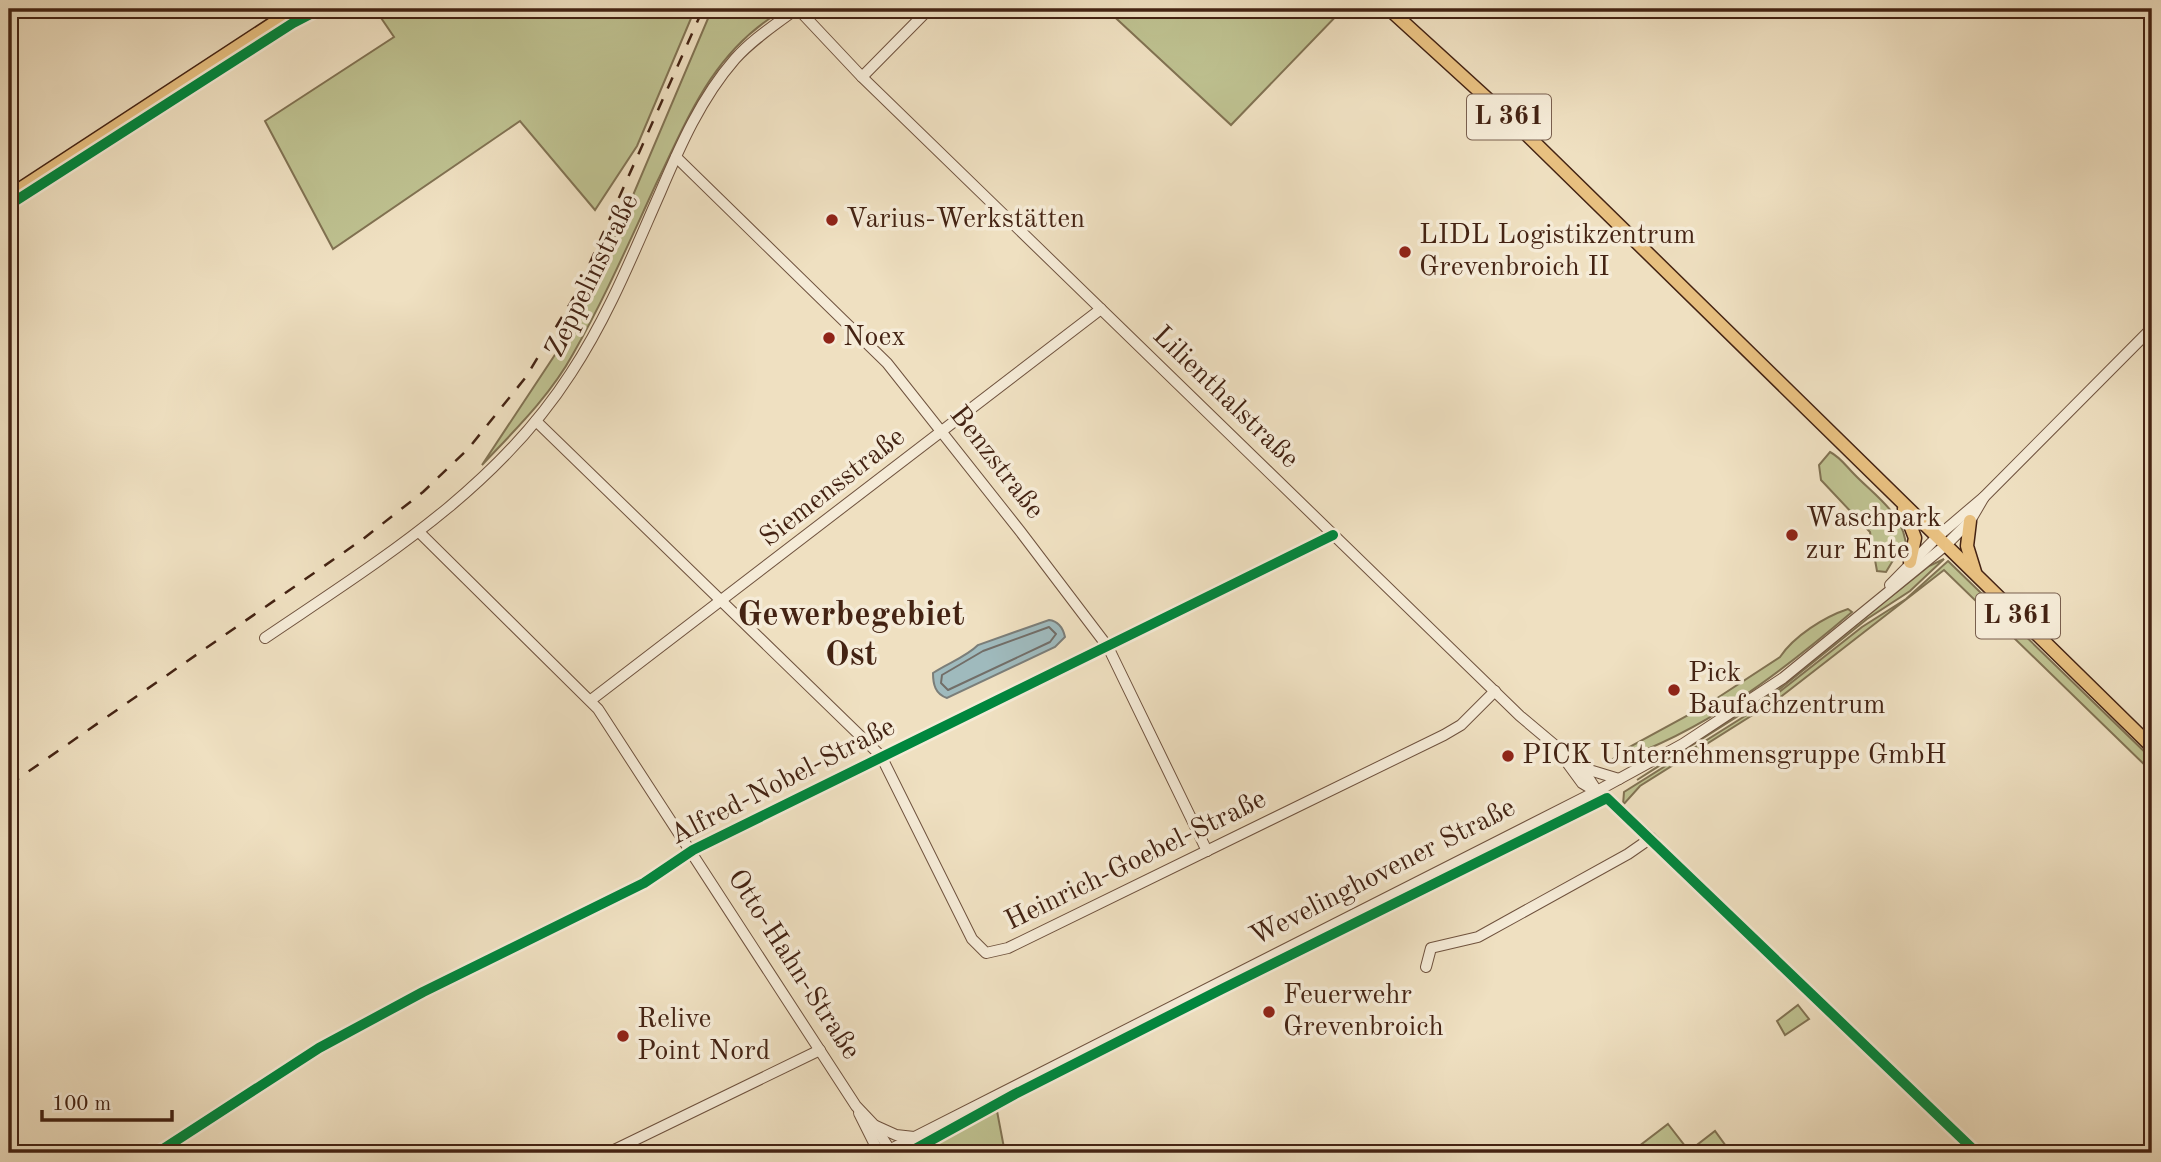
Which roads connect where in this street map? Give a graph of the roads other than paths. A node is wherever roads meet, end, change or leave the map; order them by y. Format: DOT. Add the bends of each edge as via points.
graph roads {
  1 [pos="295,9"];
  2 [pos="797,9"];
  3 [pos="929,9"];
  4 [pos="1389,9"];
  5 [pos="862,77"];
  6 [pos="676,157"];
  7 [pos="9,196"];
  8 [pos="1101,309"];
  9 [pos="2152,328"];
  10 [pos="536,421"];
  11 [pos="943,432"];
  12 [pos="1897,497"];
  13 [pos="1984,497"];
  14 [pos="1970,521"];
  15 [pos="420,533"];
  16 [pos="1333,535"];
  17 [pos="1942,541"];
  18 [pos="1910,562"];
  19 [pos="1977,575"];
  20 [pos="1881,596"];
  21 [pos="723,601"];
  22 [pos="265,638"];
  23 [pos="1108,647"];
  24 [pos="1494,691"];
  25 [pos="592,700"];
  26 [pos="2152,747"];
  27 [pos="1558,750"];
  28 [pos="881,756"];
  29 [pos="1582,768"];
  30 [pos="1619,779"];
  31 [pos="1597,791"];
  32 [pos="692,850"];
  33 [pos="1208,851"];
  34 [pos="1426,967"];
  35 [pos="820,1050"];
  36 [pos="856,1106"];
  37 [pos="874,1125"];
  38 [pos="915,1137"];
  39 [pos="886,1152"];
  40 [pos="157,1153"];
  41 [pos="608,1153"];
  1 -- 7 [label="main road"];
  2 -- 5 [label="street, Lilienthalstraße"];
  2 -- 6 [label="street, Zeppelinstraße" via="751,44 723,74"];
  3 -- 5 [label="street"];
  4 -- 12 [label="main road, L 361" via="1467,77"];
  5 -- 8 [label="street, Lilienthalstraße"];
  6 -- 10 [label="street, Zeppelinstraße" via="599,327"];
  6 -- 11 [label="street, Benzstraße" via="869,344"];
  8 -- 11 [label="street, Siemensstraße"];
  8 -- 16 [label="street, Lilienthalstraße"];
  9 -- 13 [label="street"];
  10 -- 15 [label="street, Zeppelinstraße"];
  10 -- 21 [label="street"];
  11 -- 21 [label="street, Siemensstraße"];
  11 -- 23 [label="street, Benzstraße"];
  12 -- 17 [label="main road, L 361"];
  12 -- 18 [label="main road, L 361" via="1915,534"];
  13 -- 14 [label="street"];
  13 -- 17 [label="street"];
  14 -- 17 [label="street"];
  14 -- 19 [label="main road, L 361" via="1968,546"];
  15 -- 22 [label="street, Zeppelinstraße"];
  15 -- 25 [label="street, Otto-Hahn-Straße"];
  16 -- 23 [label="street, Alfred-Nobel-Straße"];
  16 -- 24 [label="street, Lilienthalstraße"];
  17 -- 18 [label="street, Wevelinghovener Straße"];
  17 -- 19 [label="main road, L 361"];
  17 -- 20 [label="street, Wevelinghovener Straße"];
  18 -- 20 [label="street, Wevelinghovener Straße"];
  19 -- 26 [label="main road, L 361"];
  20 -- 30 [label="street, Wevelinghovener Straße" via="1762,692"];
  21 -- 25 [label="street, Siemensstraße"];
  21 -- 28 [label="street"];
  23 -- 28 [label="street, Alfred-Nobel-Straße"];
  23 -- 33 [label="street, Benzstraße"];
  24 -- 27 [label="street, Lilienthalstraße"];
  24 -- 33 [label="street, Heinrich-Goebel-Straße" via="1461,725 1444,735"];
  25 -- 32 [label="street, Otto-Hahn-Straße"];
  27 -- 29 [label="street, Lilienthalstraße"];
  27 -- 31 [label="street, Lilienthalstraße" via="1576,777"];
  28 -- 32 [label="street, Alfred-Nobel-Straße"];
  28 -- 33 [label="street, Heinrich-Goebel-Straße" via="972,939 986,953 1007,948"];
  29 -- 30 [label="street, Lilienthalstraße"];
  29 -- 31 [label="street, Lilienthalstraße"];
  30 -- 31 [label="street, Wevelinghovener Straße"];
  31 -- 34 [label="street, Lilienthalstraße" via="1653,840 1478,937 1431,948"];
  31 -- 38 [label="street, Wevelinghovener Straße"];
  32 -- 35 [label="street, Otto-Hahn-Straße"];
  32 -- 40 [label="street, Alfred-Nobel-Straße" via="644,883 319,1048"];
  35 -- 36 [label="street, Otto-Hahn-Straße"];
  35 -- 41 [label="street"];
  36 -- 37 [label="street, Otto-Hahn-Straße"];
  36 -- 39 [label="street, Otto-Hahn-Straße"];
  37 -- 38 [label="street, Otto-Hahn-Straße"];
  37 -- 39 [label="street, Otto-Hahn-Straße"];
  38 -- 39 [label="street, Wevelinghovener Straße"];
}
